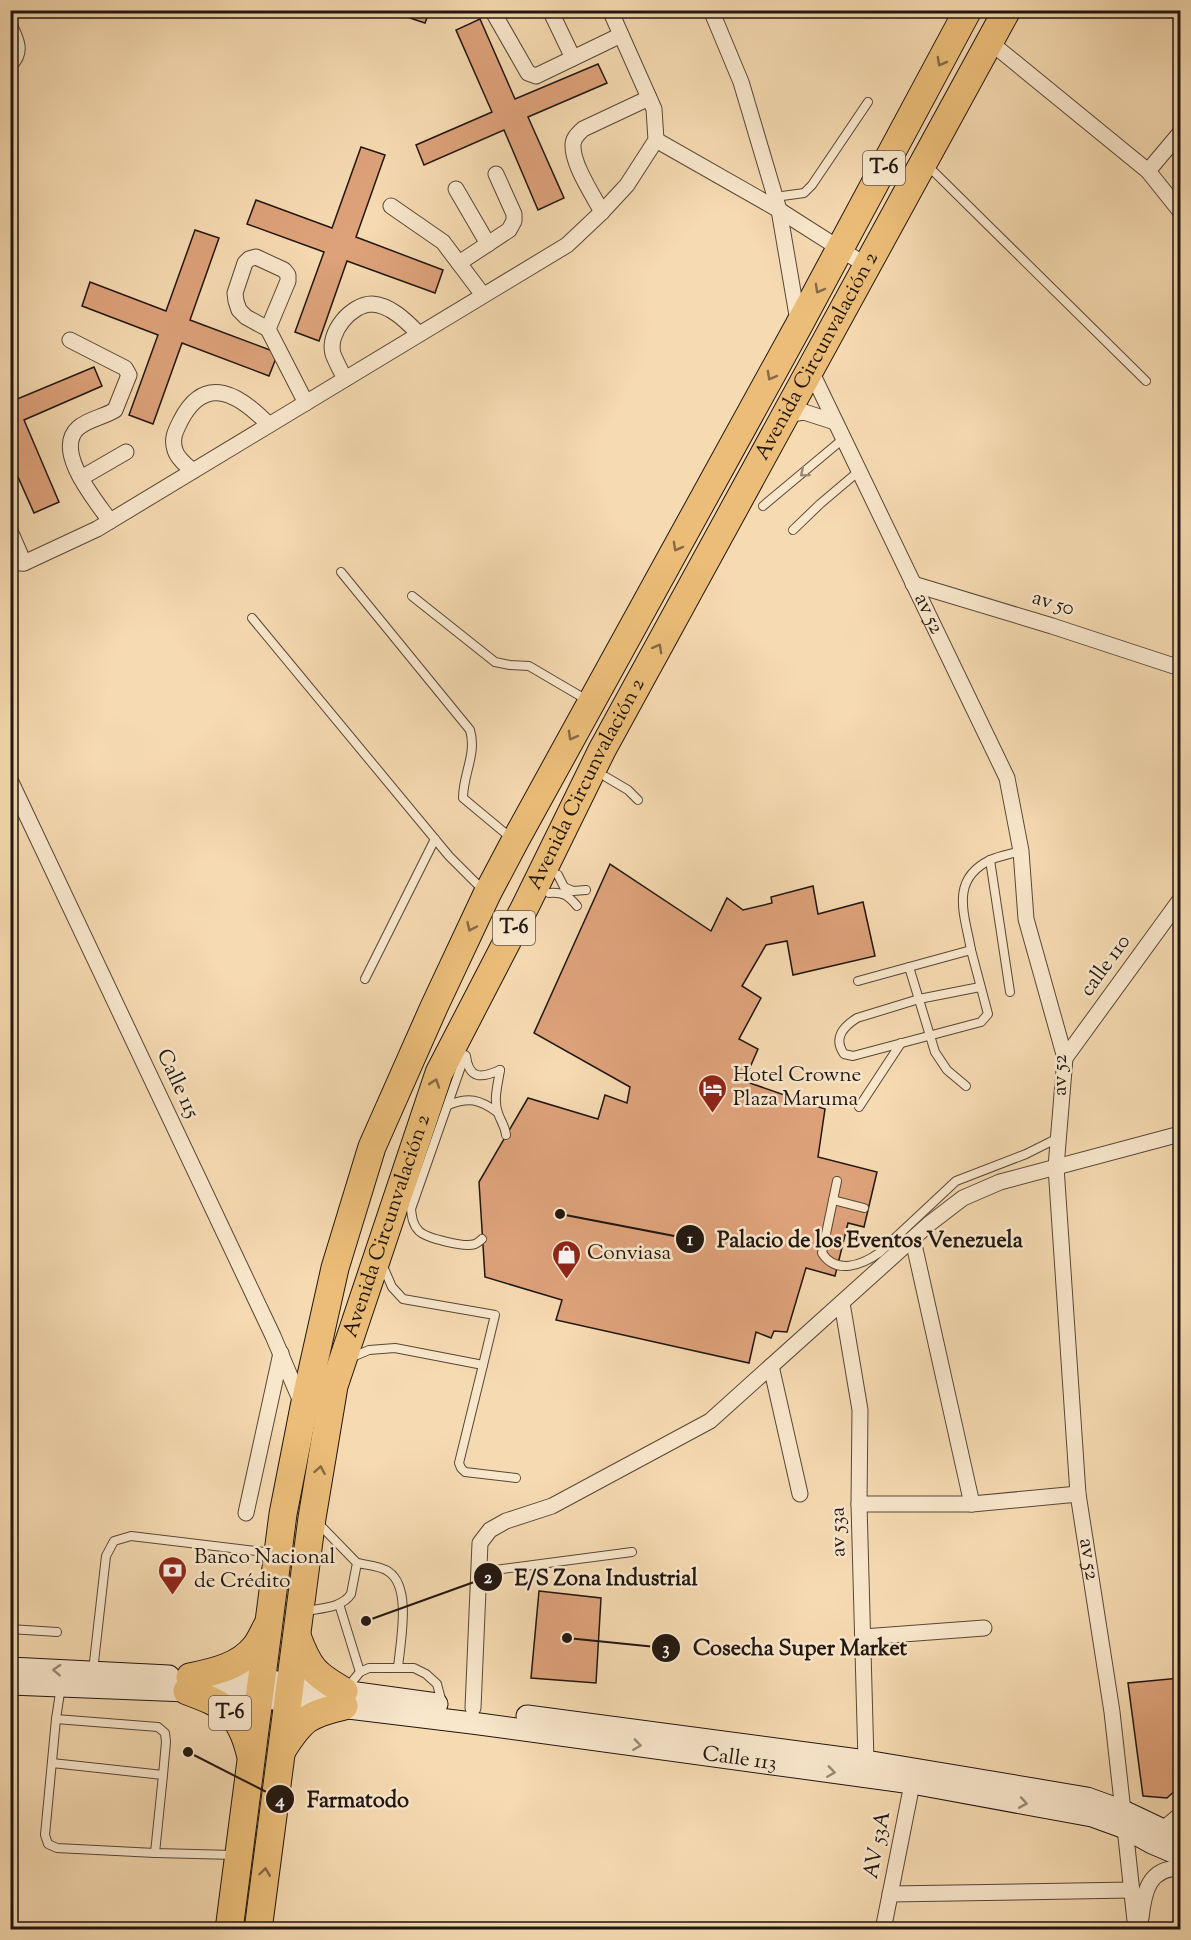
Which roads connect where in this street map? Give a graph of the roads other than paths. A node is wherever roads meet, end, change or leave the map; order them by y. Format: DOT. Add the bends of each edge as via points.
graph roads {
  1 [pos="492,10"];
  2 [pos="550,10"];
  3 [pos="610,10"];
  4 [pos="711,10"];
  5 [pos="968,10"];
  6 [pos="1007,10"];
  7 [pos="10,27"];
  8 [pos="621,35"];
  9 [pos="990,42"];
  10 [pos="573,58"];
  11 [pos="10,64"];
  12 [pos="649,98"];
  13 [pos="868,102"];
  14 [pos="1180,133"];
  15 [pos="656,140"];
  16 [pos="924,162"];
  17 [pos="1148,171"];
  18 [pos="495,174"];
  19 [pos="456,189"];
  20 [pos="777,204"];
  21 [pos="391,206"];
  22 [pos="1180,211"];
  23 [pos="602,212"];
  24 [pos="488,244"];
  25 [pos="840,250"];
  26 [pos="459,263"];
  27 [pos="867,266"];
  28 [pos="483,295"];
  29 [pos="799,325"];
  30 [pos="267,329"];
  31 [pos="419,334"];
  32 [pos="70,340"];
  33 [pos="810,369"];
  34 [pos="345,379"];
  35 [pos="1146,381"];
  36 [pos="306,403"];
  37 [pos="785,415"];
  38 [pos="836,422"];
  39 [pos="269,425"];
  40 [pos="843,439"];
  41 [pos="126,452"];
  42 [pos="860,470"];
  43 [pos="193,471"];
  44 [pos="81,478"];
  45 [pos="763,506"];
  46 [pos="110,521"];
  47 [pos="793,530"];
  48 [pos="10,531"];
  49 [pos="17,563"];
  50 [pos="341,572"];
  51 [pos="913,584"];
  52 [pos="412,596"];
  53 [pos="252,618"];
  54 [pos="1180,668"];
  55 [pos="591,702"];
  56 [pos="606,777"];
  57 [pos="10,780"];
  58 [pos="638,800"];
  59 [pos="435,839"];
  60 [pos="515,841"];
  61 [pos="1021,851"];
  62 [pos="990,860"];
  63 [pos="558,875"];
  64 [pos="586,890"];
  65 [pos="549,893"];
  66 [pos="487,894"];
  67 [pos="1180,900"];
  68 [pos="577,906"];
  69 [pos="971,950"];
  70 [pos="909,967"];
  71 [pos="365,979"];
  72 [pos="858,981"];
  73 [pos="980,987"];
  74 [pos="1010,992"];
  75 [pos="919,999"];
  76 [pos="928,1036"];
  77 [pos="901,1043"];
  78 [pos="1065,1058"];
  79 [pos="966,1086"];
  80 [pos="448,1105"];
  81 [pos="859,1107"];
  82 [pos="497,1112"];
  83 [pos="1180,1134"];
  84 [pos="506,1136"];
  85 [pos="1058,1138"];
  86 [pos="1056,1167"];
  87 [pos="837,1181"];
  88 [pos="833,1200"];
  89 [pos="864,1208"];
  90 [pos="482,1239"];
  91 [pos="913,1240"];
  92 [pos="377,1254"];
  93 [pos="842,1303"];
  94 [pos="281,1353"];
  95 [pos="343,1360"];
  96 [pos="483,1365"];
  97 [pos="771,1366"];
  98 [pos="304,1407"];
  99 [pos="516,1478"];
  100 [pos="800,1494"];
  101 [pos="1078,1494"];
  102 [pos="859,1504"];
  103 [pos="972,1504"];
  104 [pos="246,1513"];
  105 [pos="312,1518"];
  106 [pos="632,1552"];
  107 [pos="278,1554"];
  108 [pos="357,1563"];
  109 [pos="479,1572"];
  110 [pos="339,1604"];
  111 [pos="269,1622"];
  112 [pos="298,1624"];
  113 [pos="984,1628"];
  114 [pos="10,1629"];
  115 [pos="57,1632"];
  116 [pos="862,1637"];
  117 [pos="10,1668"];
  118 [pos="398,1668"];
  119 [pos="92,1672"];
  120 [pos="10,1684"];
  121 [pos="188,1684"];
  122 [pos="62,1686"];
  123 [pos="260,1688"];
  124 [pos="349,1690"];
  125 [pos="289,1692"];
  126 [pos="442,1704"];
  127 [pos="472,1708"];
  128 [pos="56,1719"];
  129 [pos="281,1753"];
  130 [pos="251,1756"];
  131 [pos="866,1761"];
  132 [pos="52,1763"];
  133 [pos="163,1775"];
  134 [pos="914,1776"];
  135 [pos="1180,1815"];
  136 [pos="1124,1820"];
  137 [pos="1171,1834"];
  138 [pos="155,1853"];
  139 [pos="1180,1855"];
  140 [pos="238,1856"];
  141 [pos="1180,1868"];
  142 [pos="1132,1890"];
  143 [pos="890,1894"];
  144 [pos="229,1929"];
  145 [pos="258,1929"];
  146 [pos="883,1929"];
  147 [pos="1138,1929"];
  1 -- 10 [label="street" via="528,74 536,76"];
  2 -- 10 [label="street"];
  3 -- 8 [label="street"];
  4 -- 20 [label="street" via="741,82"];
  5 -- 25 [label="highway, Avenida Circunvalación 2 / T-6, one-way"];
  6 -- 9 [label="highway, Avenida Circunvalación 2 / T-6"];
  7 -- 11 [label="street" via="19,50"];
  8 -- 10 [label="street"];
  8 -- 12 [label="street"];
  9 -- 16 [label="highway, Avenida Circunvalación 2 / T-6"];
  9 -- 17 [label="street"];
  12 -- 15 [label="street" via="654,109"];
  12 -- 23 [label="street" via="583,129 572,143 576,160"];
  13 -- 20 [label="lane" via="804,193"];
  14 -- 17 [label="street"];
  15 -- 20 [label="street"];
  15 -- 23 [label="street" via="627,184"];
  16 -- 27 [label="highway, Avenida Circunvalación 2 / T-6"];
  16 -- 35 [label="lane"];
  17 -- 22 [label="street"];
  18 -- 24 [label="street" via="514,220 509,231"];
  19 -- 24 [label="street"];
  20 -- 25 [label="street"];
  20 -- 29 [label="street"];
  21 -- 26 [label="street" via="443,243"];
  23 -- 28 [label="street" via="567,245"];
  24 -- 26 [label="street"];
  25 -- 27 [label="street"];
  25 -- 29 [label="highway, Avenida Circunvalación 2 / T-6, one-way"];
  26 -- 28 [label="street"];
  27 -- 33 [label="highway, Avenida Circunvalación 2 / T-6"];
  28 -- 31 [label="street"];
  29 -- 55 [label="highway, Avenida Circunvalación 2 / T-6, one-way"];
  30 -- 30 [label="street" via="288,275 256,257 244,263 236,301 246,317"];
  30 -- 36 [label="street"];
  31 -- 34 [label="street"];
  31 -- 34 [label="street" via="402,317 372,304 351,312 337,326 332,351"];
  32 -- 44 [label="street" via="125,368 129,375 115,410 78,427 72,436 72,461"];
  33 -- 37 [label="highway, Avenida Circunvalación 2 / T-6"];
  33 -- 38 [label="street, av 52"];
  34 -- 36 [label="street"];
  36 -- 39 [label="street"];
  37 -- 38 [label="street" via="804,412"];
  92 -- 37 [label="highway, Avenida Circunvalación 2 / T-6, one-way" via="439,1073 602,750"];
  38 -- 40 [label="street, av 52"];
  39 -- 43 [label="street"];
  39 -- 43 [label="street" via="243,402 220,392 204,393 193,401 173,436 175,452"];
  40 -- 42 [label="street, av 52"];
  40 -- 45 [label="lane, one-way"];
  41 -- 44 [label="street"];
  42 -- 47 [label="lane"];
  42 -- 51 [label="street, av 52"];
  43 -- 46 [label="street"];
  44 -- 46 [label="street"];
  46 -- 49 [label="street" via="65,545"];
  48 -- 49 [label="street"];
  50 -- 60 [label="lane" via="470,730 473,753 463,798"];
  51 -- 54 [label="street, av 50"];
  51 -- 61 [label="street, av 52" via="1007,778"];
  52 -- 55 [label="lane" via="495,662 529,666"];
  53 -- 59 [label="lane"];
  55 -- 60 [label="highway, Avenida Circunvalación 2 / T-6, one-way"];
  56 -- 58 [label="lane"];
  57 -- 94 [label="street, Calle 115"];
  59 -- 66 [label="lane"];
  59 -- 71 [label="lane"];
  60 -- 66 [label="highway, Avenida Circunvalación 2 / T-6"];
  61 -- 62 [label="lane"];
  61 -- 78 [label="street, av 52" via="1026,919"];
  62 -- 69 [label="lane" via="967,879 963,888"];
  62 -- 74 [label="lane"];
  63 -- 64 [label="lane" via="564,887"];
  65 -- 68 [label="lane" via="569,896"];
  66 -- 98 [label="highway, Avenida Circunvalación 2 / T-6, one-way" via="372,1147 335,1268"];
  67 -- 78 [label="street, calle 110"];
  69 -- 70 [label="lane"];
  69 -- 73 [label="lane"];
  70 -- 72 [label="lane"];
  70 -- 75 [label="lane"];
  73 -- 75 [label="lane"];
  73 -- 76 [label="lane" via="988,1014 985,1019 977,1025"];
  75 -- 76 [label="lane"];
  75 -- 77 [label="lane" via="857,1018 843,1031 838,1046 843,1054 853,1056"];
  76 -- 77 [label="lane"];
  76 -- 79 [label="lane" via="947,1070"];
  77 -- 81 [label="lane"];
  78 -- 85 [label="street, av 52"];
  80 -- 82 [label="lane" via="474,1100"];
  80 -- 82 [label="lane" via="465,1055 467,1067 474,1074 485,1076 500,1070"];
  80 -- 90 [label="lane" via="411,1209 413,1222 420,1233 432,1238 468,1245"];
  82 -- 84 [label="lane"];
  83 -- 86 [label="street"];
  85 -- 86 [label="street, av 52"];
  85 -- 88 [label="lane" via="956,1181 865,1263 842,1265 826,1259 822,1253"];
  86 -- 91 [label="street" via="1000,1182 963,1198"];
  86 -- 101 [label="street, av 52"];
  87 -- 88 [label="lane"];
  88 -- 89 [label="lane"];
  91 -- 93 [label="street"];
  91 -- 103 [label="street"];
  92 -- 95 [label="highway, Avenida Circunvalación 2 / T-6"];
  92 -- 96 [label="lane" via="392,1287 403,1299 495,1315"];
  93 -- 97 [label="street"];
  93 -- 102 [label="street, av 53a" via="860,1410"];
  94 -- 98 [label="street, Calle 115"];
  94 -- 104 [label="street"];
  95 -- 96 [label="lane" via="369,1350 395,1348"];
  105 -- 95 [label="highway, Avenida Circunvalación 2 / T-6, one-way" via="334,1386"];
  96 -- 99 [label="lane" via="460,1468 465,1472"];
  97 -- 100 [label="street"];
  97 -- 109 [label="street" via="710,1421 552,1506 489,1530 480,1543"];
  98 -- 107 [label="highway, Avenida Circunvalación 2 / T-6"];
  101 -- 103 [label="street"];
  101 -- 136 [label="street, av 52" via="1112,1712"];
  102 -- 103 [label="street"];
  102 -- 116 [label="street, av 53a"];
  105 -- 108 [label="lane"];
  105 -- 112 [label="highway, Avenida Circunvalación 2 / T-6"];
  106 -- 109 [label="lane"];
  107 -- 111 [label="highway, Avenida Circunvalación 2 / T-6"];
  107 -- 119 [label="lane" via="131,1536 114,1541 106,1556"];
  108 -- 110 [label="lane" via="351,1594"];
  108 -- 118 [label="lane" via="388,1571 397,1581 402,1596"];
  109 -- 127 [label="street"];
  110 -- 112 [label="lane"];
  110 -- 124 [label="lane"];
  111 -- 121 [label="highway" via="255,1647 240,1660"];
  111 -- 123 [label="highway, Avenida Circunvalación 2 / T-6"];
  112 -- 124 [label="highway" via="306,1660 314,1671"];
  112 -- 125 [label="highway, Avenida Circunvalación 2 / T-6"];
  113 -- 116 [label="street"];
  114 -- 115 [label="lane"];
  116 -- 131 [label="street, av 53a"];
  119 -- 117 [label="street, one-way"];
  118 -- 124 [label="lane" via="369,1668"];
  118 -- 126 [label="lane" via="414,1668 426,1674 437,1684"];
  119 -- 121 [label="street"];
  120 -- 122 [label="street"];
  121 -- 122 [label="street"];
  121 -- 123 [label="street, Calle 113"];
  121 -- 130 [label="highway, T-6" via="236,1718 245,1732"];
  122 -- 128 [label="lane"];
  123 -- 125 [label="street, Calle 113"];
  123 -- 130 [label="highway, Avenida Circunvalación 2 / T-6"];
  124 -- 125 [label="street, Calle 113"];
  124 -- 126 [label="street, Calle 113"];
  124 -- 129 [label="highway" via="306,1719"];
  124 -- 134 [label="street, Calle 113, one-way"];
  125 -- 129 [label="highway, Avenida Circunvalación 2 / T-6"];
  126 -- 127 [label="street, Calle 113"];
  127 -- 131 [label="street, Calle 113"];
  128 -- 132 [label="lane"];
  128 -- 133 [label="lane" via="158,1727 165,1733 166,1742"];
  145 -- 129 [label="highway, Avenida Circunvalación 2 / T-6, one-way"];
  130 -- 140 [label="highway, Avenida Circunvalación 2 / T-6"];
  131 -- 134 [label="street, Calle 113"];
  132 -- 133 [label="lane"];
  132 -- 138 [label="lane" via="45,1835 48,1844 57,1848"];
  133 -- 138 [label="lane"];
  134 -- 136 [label="street, Calle 113" via="1087,1798"];
  134 -- 143 [label="street, AV 53A"];
  135 -- 137 [label="street"];
  136 -- 137 [label="street, Calle 113"];
  136 -- 139 [label="street, Calle 113" via="1152,1843"];
  136 -- 142 [label="street, av 52"];
  138 -- 140 [label="lane"];
  140 -- 144 [label="highway, Avenida Circunvalación 2 / T-6"];
  141 -- 147 [label="street" via="1167,1869 1155,1876 1146,1888"];
  142 -- 143 [label="street"];
  142 -- 147 [label="street, av 52"];
  143 -- 146 [label="street, AV 53A"];
}
